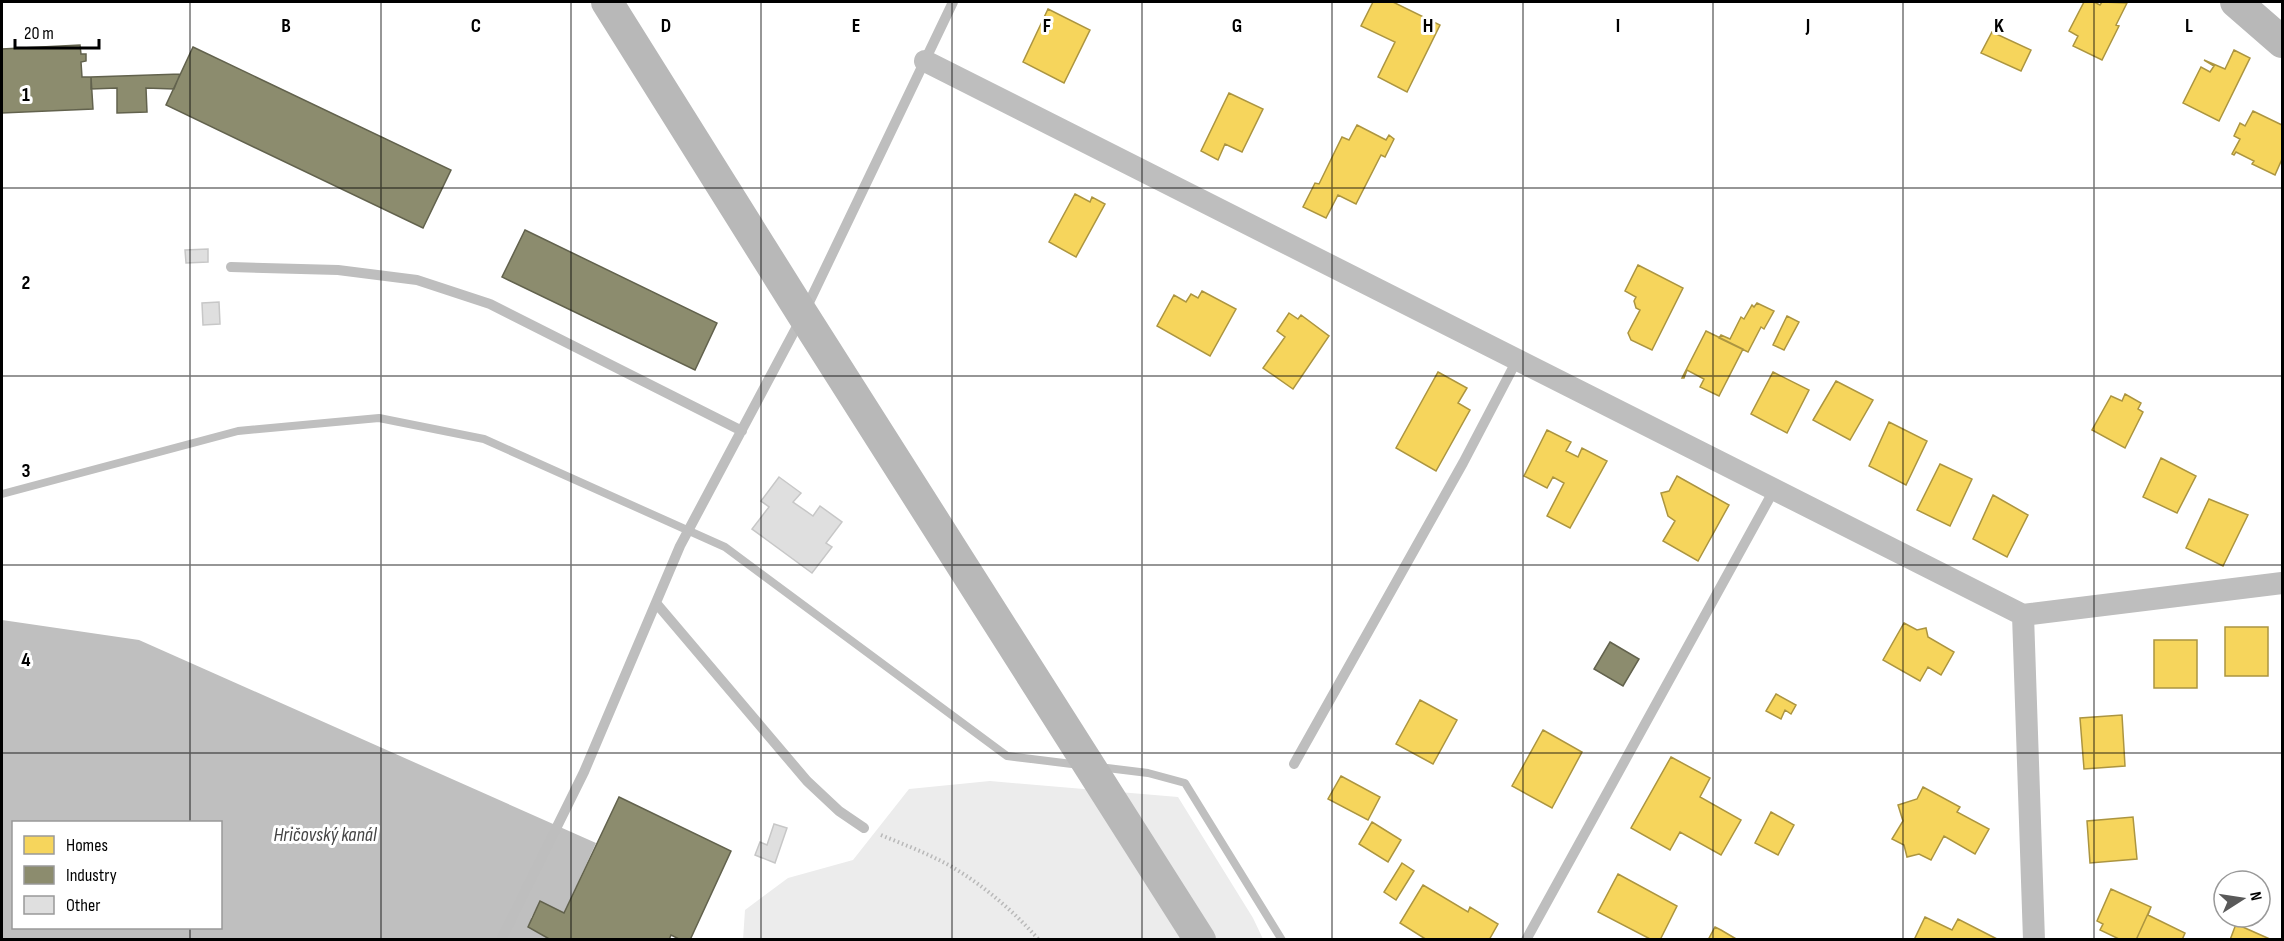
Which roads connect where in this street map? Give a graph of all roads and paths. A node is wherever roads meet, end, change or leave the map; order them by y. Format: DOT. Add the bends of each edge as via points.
graph roads {
  1 [pos="607,2"];
  2 [pos="953,2"];
  3 [pos="2236,2"];
  4 [pos="2283,42"];
  5 [pos="925,62"];
  6 [pos="231,267"];
  7 [pos="803,315"];
  8 [pos="1517,360"];
  9 [pos="741,431"];
  10 [pos="1774,490"];
  11 [pos="2283,583"];
  12 [pos="656,603"];
  13 [pos="2023,615"];
  14 [pos="1294,764"];
  15 [pos="864,828"];
  16 [pos="501,939"];
  17 [pos="1039,939"];
  18 [pos="1200,939"];
  19 [pos="1526,939"];
  20 [pos="2034,939"];
  1 -- 7 [label="main road"];
  2 -- 5 [label="lane"];
  3 -- 4 [label="main road"];
  5 -- 7 [label="lane"];
  5 -- 8 [label="street"];
  6 -- 9 [label="lane" via="338,270 417,280 490,304"];
  7 -- 9 [label="lane"];
  7 -- 18 [label="main road"];
  8 -- 10 [label="street"];
  8 -- 14 [label="lane"];
  9 -- 12 [label="lane" via="680,546"];
  10 -- 13 [label="street"];
  10 -- 19 [label="lane"];
  11 -- 13 [label="street"];
  12 -- 15 [label="lane" via="807,781"];
  12 -- 16 [label="lane" via="584,772"];
  13 -- 20 [label="street"];
  15 -- 17 [label="path" via="938,859 965,875"];
}
